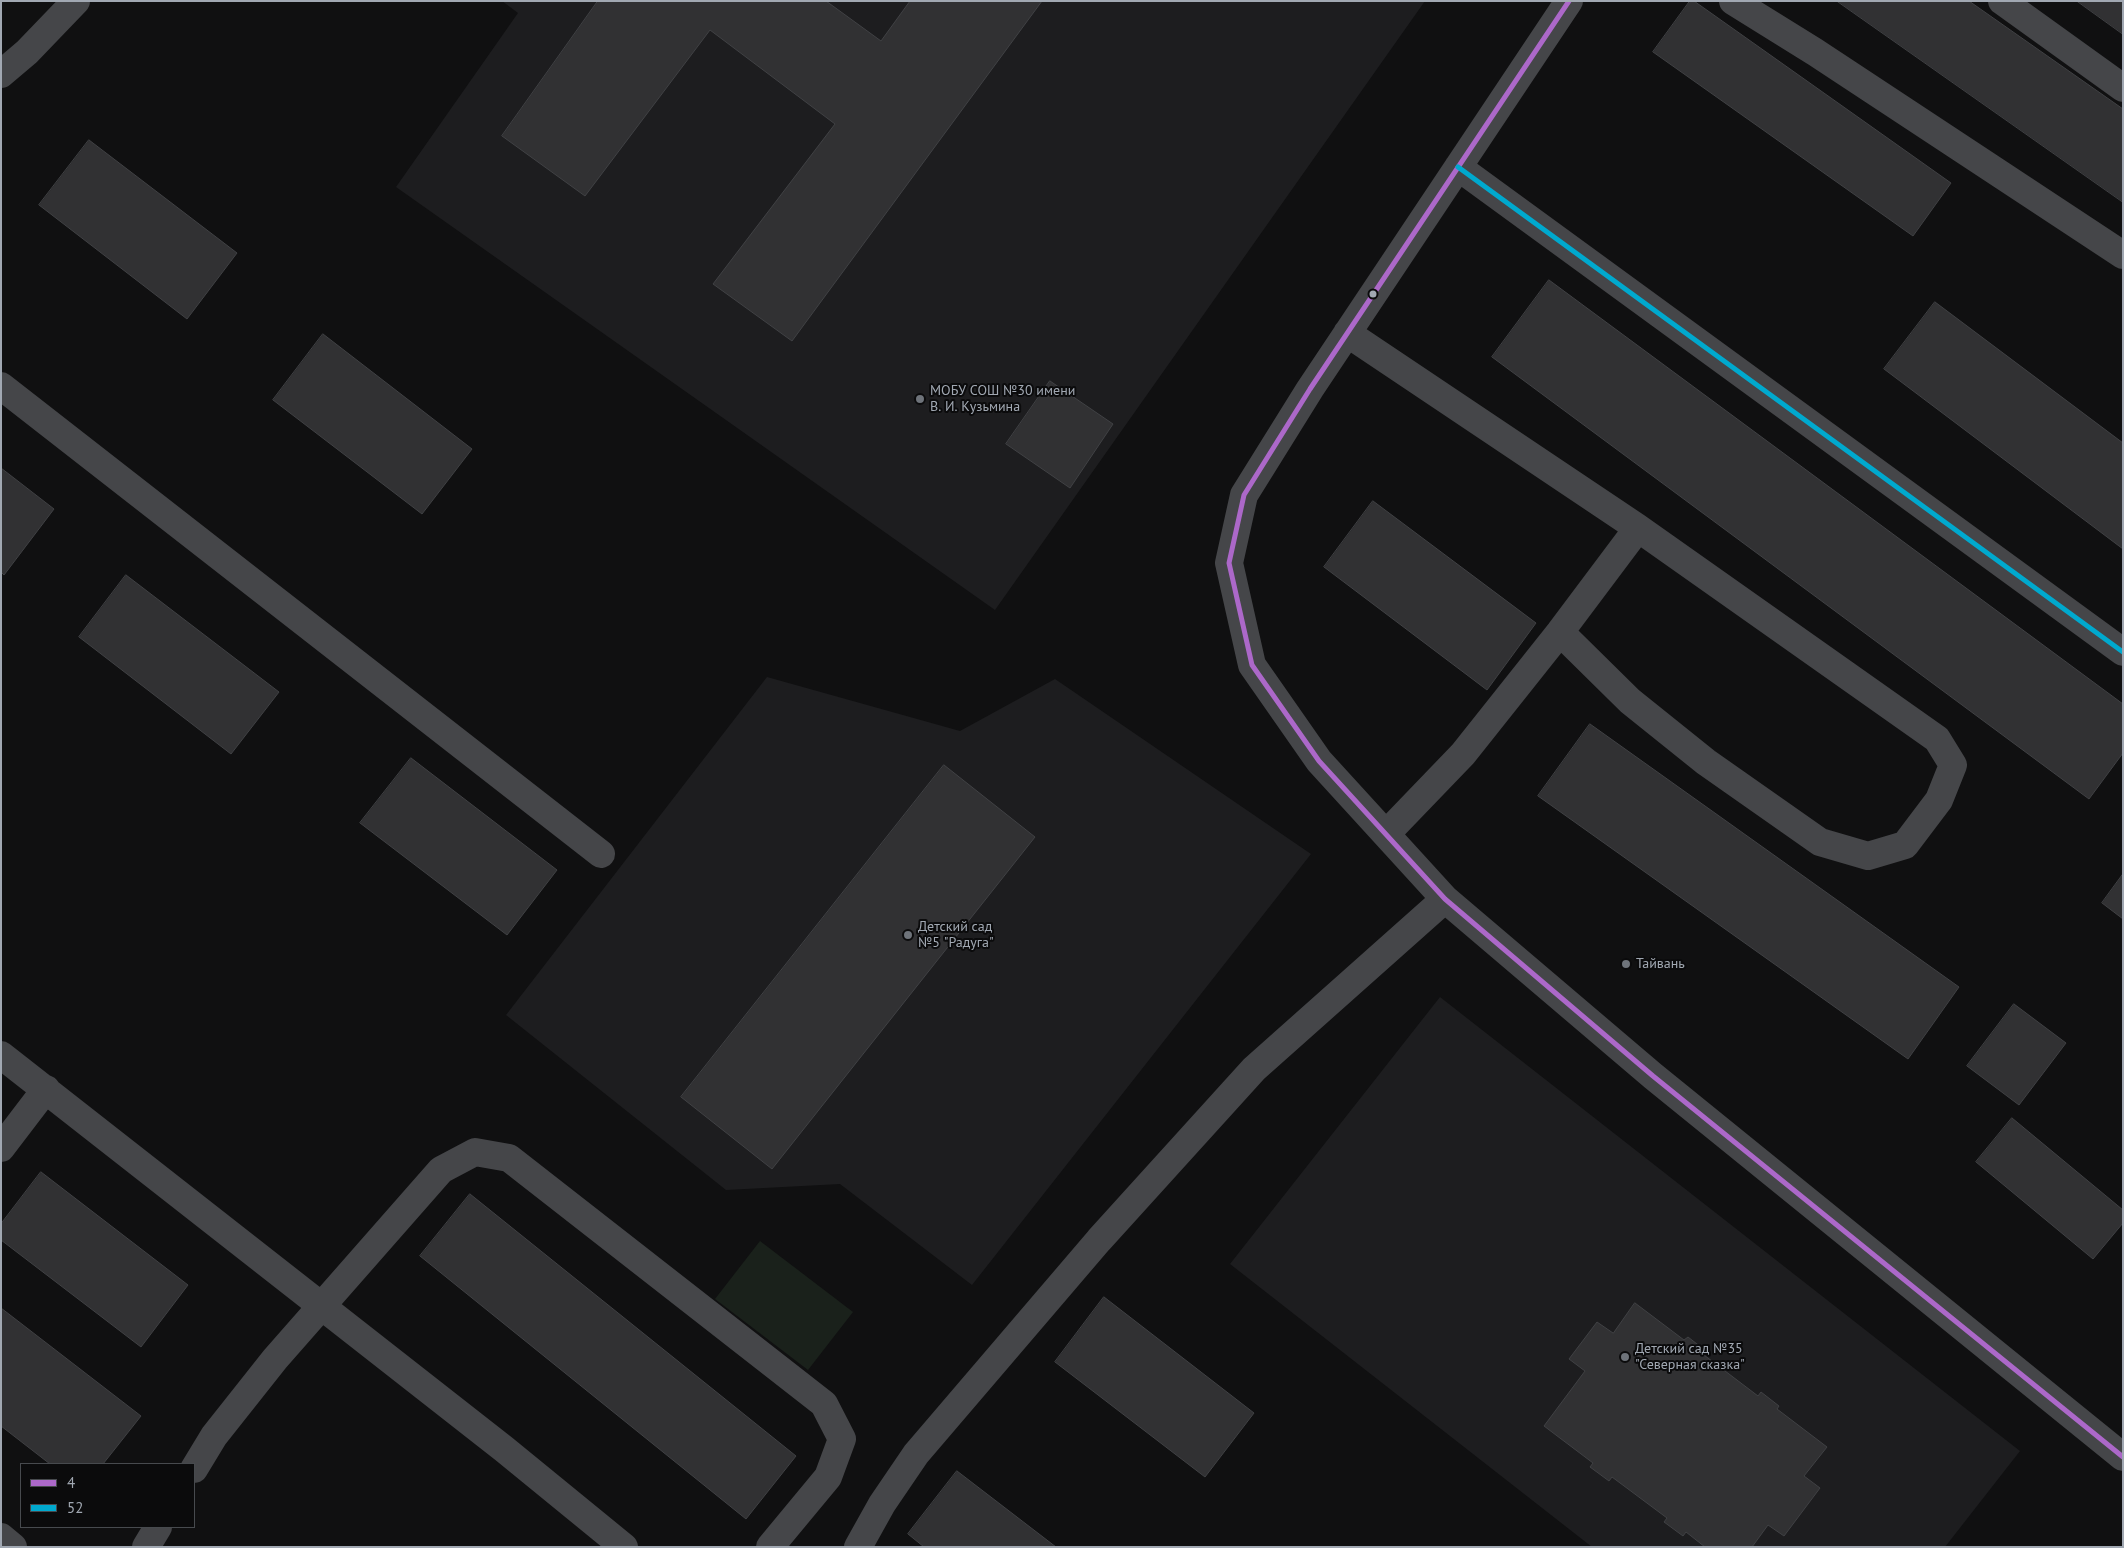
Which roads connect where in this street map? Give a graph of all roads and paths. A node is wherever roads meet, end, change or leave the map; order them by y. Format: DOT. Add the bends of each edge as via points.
graph roads {
  1 [pos="76,1"];
  2 [pos="1569,1"];
  3 [pos="1733,1"];
  4 [pos="2002,1"];
  5 [pos="1,74"];
  6 [pos="2123,88"];
  7 [pos="1458,166"];
  8 [pos="2123,255"];
  9 [pos="1348,333"];
  10 [pos="1,386"];
  11 [pos="1638,528"];
  12 [pos="1560,632"];
  13 [pos="2123,652"];
  14 [pos="1386,834"];
  15 [pos="601,854"];
  16 [pos="1445,899"];
  17 [pos="1,1055"];
  18 [pos="46,1089"];
  19 [pos="1,1148"];
  20 [pos="323,1306"];
  21 [pos="2123,1457"];
  22 [pos="195,1467"];
  23 [pos="157,1528"];
  24 [pos="1,1537"];
  25 [pos="13,1547"];
  26 [pos="146,1547"];
  27 [pos="624,1547"];
  28 [pos="770,1547"];
  29 [pos="858,1547"];
  1 -- 5 [label="street"];
  2 -- 7 [label="street"];
  3 -- 8 [label="street"];
  4 -- 6 [label="street"];
  7 -- 9 [label="street"];
  7 -- 13 [label="street"];
  9 -- 11 [label="street"];
  9 -- 14 [label="street" via="1244,495 1229,563 1252,665 1320,761"];
  10 -- 15 [label="street"];
  11 -- 12 [label="street"];
  11 -- 12 [label="street" via="1937,739 1953,765 1939,800 1906,845 1868,856 1820,842 1706,762 1630,701"];
  12 -- 14 [label="street" via="1463,754"];
  14 -- 16 [label="street"];
  16 -- 21 [label="street" via="1654,1076"];
  16 -- 29 [label="street" via="1254,1069 1099,1240 916,1454"];
  17 -- 18 [label="street"];
  18 -- 19 [label="street"];
  18 -- 20 [label="street"];
  20 -- 22 [label="street" via="275,1359 214,1436"];
  20 -- 27 [label="street"];
  20 -- 28 [label="street" via="441,1170 475,1152 508,1158 824,1404 842,1438 828,1477"];
  23 -- 26 [label="street"];
  24 -- 25 [label="street"];
}
